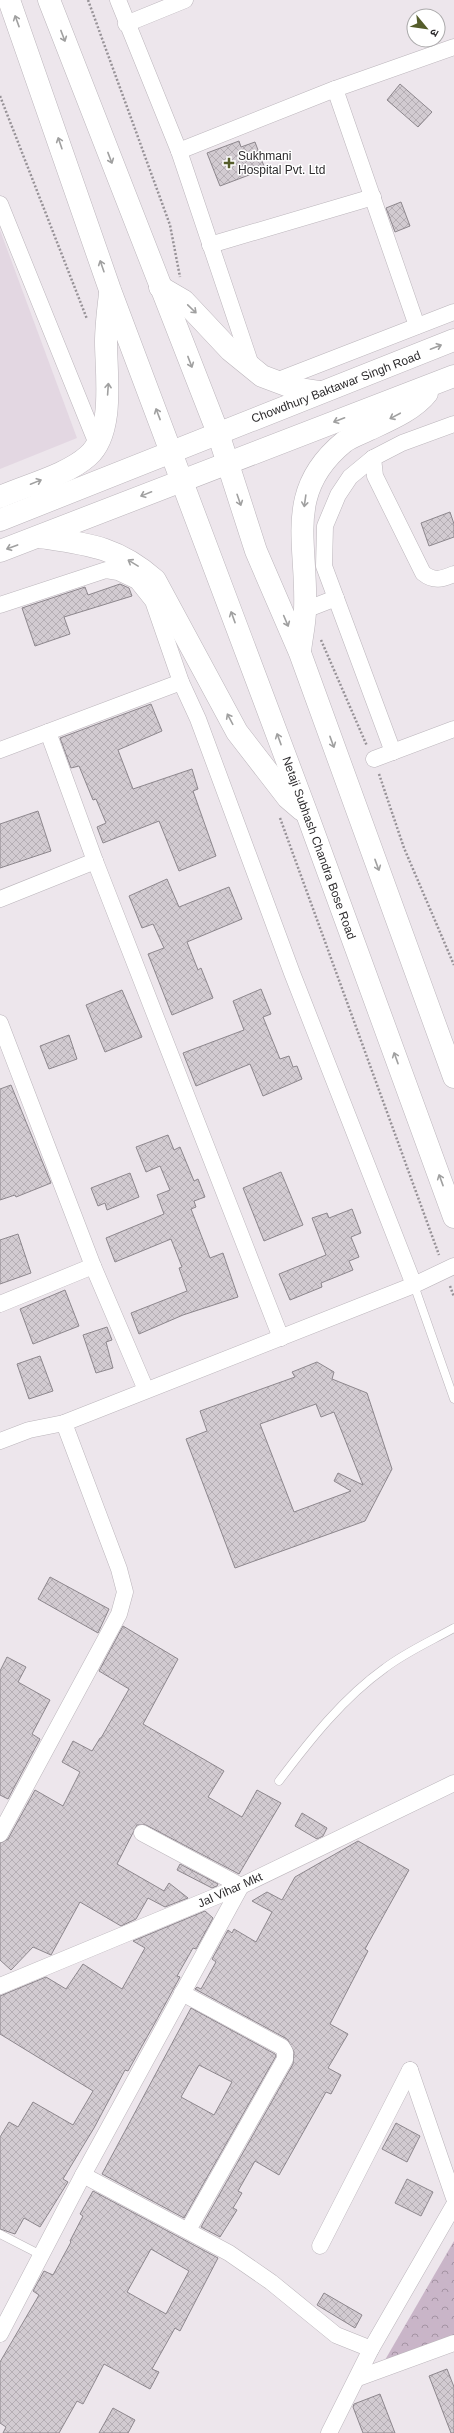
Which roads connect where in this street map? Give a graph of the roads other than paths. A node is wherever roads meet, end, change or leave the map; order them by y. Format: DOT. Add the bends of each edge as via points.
graph roads {
  1 [pos="9,0"];
  2 [pos="49,0"];
  3 [pos="118,0"];
  4 [pos="185,0"];
  5 [pos="126,24"];
  6 [pos="454,47"];
  7 [pos="335,89"];
  8 [pos="179,151"];
  9 [pos="373,197"];
  10 [pos="0,204"];
  11 [pos="210,245"];
  12 [pos="160,287"];
  13 [pos="110,290"];
  14 [pos="454,312"];
  15 [pos="417,326"];
  16 [pos="454,340"];
  17 [pos="252,368"];
  18 [pos="445,379"];
  19 [pos="276,381"];
  20 [pos="322,392"];
  21 [pos="454,424"];
  22 [pos="218,433"];
  23 [pos="97,444"];
  24 [pos="172,450"];
  25 [pos="373,458"];
  26 [pos="226,463"];
  27 [pos="182,479"];
  28 [pos="0,497"];
  29 [pos="0,520"];
  30 [pos="41,537"];
  31 [pos="0,551"];
  32 [pos="454,574"];
  33 [pos="336,598"];
  34 [pos="0,605"];
  35 [pos="305,610"];
  36 [pos="300,653"];
  37 [pos="181,682"];
  38 [pos="454,728"];
  39 [pos="48,732"];
  40 [pos="0,750"];
  41 [pos="393,752"];
  42 [pos="374,759"];
  43 [pos="307,814"];
  44 [pos="95,861"];
  45 [pos="0,899"];
  46 [pos="0,1023"];
  47 [pos="454,1077"];
  48 [pos="454,1217"];
  49 [pos="93,1266"];
  50 [pos="449,1269"];
  51 [pos="414,1285"];
  52 [pos="0,1304"];
  53 [pos="282,1338"];
  54 [pos="146,1390"];
  55 [pos="454,1399"];
  56 [pos="64,1423"];
  57 [pos="0,1442"];
  58 [pos="454,1628"];
  59 [pos="279,1781"];
  60 [pos="454,1783"];
  61 [pos="142,1833"];
  62 [pos="0,1834"];
  63 [pos="241,1886"];
  64 [pos="4,1979"];
  65 [pos="182,1993"];
  66 [pos="83,2175"];
  67 [pos="454,2198"];
  68 [pos="454,2205"];
  69 [pos="188,2230"];
  70 [pos="0,2234"];
  71 [pos="320,2246"];
  72 [pos="41,2255"];
  73 [pos="0,2334"];
  74 [pos="454,2343"];
  75 [pos="371,2349"];
  76 [pos="358,2378"];
  77 [pos="329,2433"];
  13 -- 1 [label="main road, Netaji Subhash Chandra Bose Road, one-way"];
  2 -- 12 [label="main road, one-way"];
  3 -- 5 [label="street"];
  4 -- 5 [label="street"];
  5 -- 8 [label="street"];
  6 -- 7 [label="street"];
  7 -- 8 [label="street"];
  7 -- 9 [label="street"];
  8 -- 11 [label="street"];
  9 -- 11 [label="street"];
  9 -- 15 [label="street"];
  10 -- 23 [label="street"];
  11 -- 17 [label="street"];
  12 -- 17 [label="main road, one-way" via="184,301 230,350"];
  12 -- 22 [label="main road, one-way"];
  23 -- 13 [label="main road, one-way" via="103,429 109,387 106,342"];
  24 -- 13 [label="main road, Netaji Subhash Chandra Bose Road, one-way"];
  14 -- 15 [label="street"];
  15 -- 19 [label="street"];
  20 -- 16 [label="main road, Chowdhury Baktawar Singh Road, one-way"];
  17 -- 19 [label="main road" via="262,376"];
  18 -- 26 [label="main road, one-way"];
  18 -- 35 [label="main road, one-way" via="424,398 400,414 347,440 330,454 312,478 306,493 302,529"];
  19 -- 20 [label="main road" via="294,388"];
  20 -- 22 [label="main road, Chowdhury Baktawar Singh Road"];
  21 -- 25 [label="street" via="402,442"];
  22 -- 24 [label="main road, Chowdhury Baktawar Singh Road"];
  22 -- 26 [label="main road"];
  28 -- 23 [label="main road, one-way" via="71,468 89,456"];
  24 -- 27 [label="main road, Netaji Subhash Chandra Bose Road"];
  24 -- 29 [label="main road, Chowdhury Baktawar Singh Road"];
  25 -- 32 [label="street" via="375,476 423,573 430,579 440,580"];
  25 -- 33 [label="street" via="350,477 338,495 325,526 324,566"];
  26 -- 27 [label="main road"];
  26 -- 36 [label="main road, one-way" via="256,551"];
  27 -- 30 [label="main road, one-way"];
  43 -- 27 [label="main road, Netaji Subhash Chandra Bose Road, one-way"];
  30 -- 31 [label="main road, one-way"];
  43 -- 30 [label="main road, one-way" via="288,798 237,732 155,580 138,565 113,551"];
  33 -- 35 [label="street"];
  33 -- 41 [label="street"];
  34 -- 37 [label="street" via="106,570 126,575 137,581 153,601"];
  35 -- 36 [label="main road"];
  36 -- 47 [label="main road, one-way"];
  37 -- 39 [label="street"];
  37 -- 51 [label="street" via="198,719 292,973"];
  38 -- 41 [label="street"];
  39 -- 40 [label="street"];
  39 -- 44 [label="street"];
  41 -- 42 [label="street"];
  48 -- 43 [label="main road, Netaji Subhash Chandra Bose Road, one-way"];
  44 -- 45 [label="street"];
  44 -- 53 [label="street"];
  46 -- 49 [label="street"];
  49 -- 52 [label="street"];
  49 -- 54 [label="street"];
  50 -- 51 [label="street"];
  51 -- 53 [label="street"];
  51 -- 55 [label="lane"];
  53 -- 54 [label="street"];
  54 -- 56 [label="street"];
  56 -- 57 [label="street" via="28,1430"];
  56 -- 62 [label="street" via="125,1592 119,1614"];
  58 -- 59 [label="lane" via="385,1667 349,1698 322,1726"];
  60 -- 63 [label="street, Jal Vihar Mkt"];
  61 -- 63 [label="street"];
  63 -- 64 [label="street, Jal Vihar Mkt"];
  63 -- 65 [label="street"];
  65 -- 66 [label="street"];
  65 -- 69 [label="street" via="282,2047 285,2052 285,2059"];
  66 -- 69 [label="street"];
  66 -- 72 [label="street"];
  67 -- 71 [label="street" via="410,2070"];
  68 -- 75 [label="street"];
  69 -- 75 [label="street" via="229,2253 271,2282 336,2335"];
  70 -- 72 [label="lane"];
  72 -- 73 [label="street"];
  74 -- 76 [label="street"];
  75 -- 76 [label="street"];
  76 -- 77 [label="street"];
}
